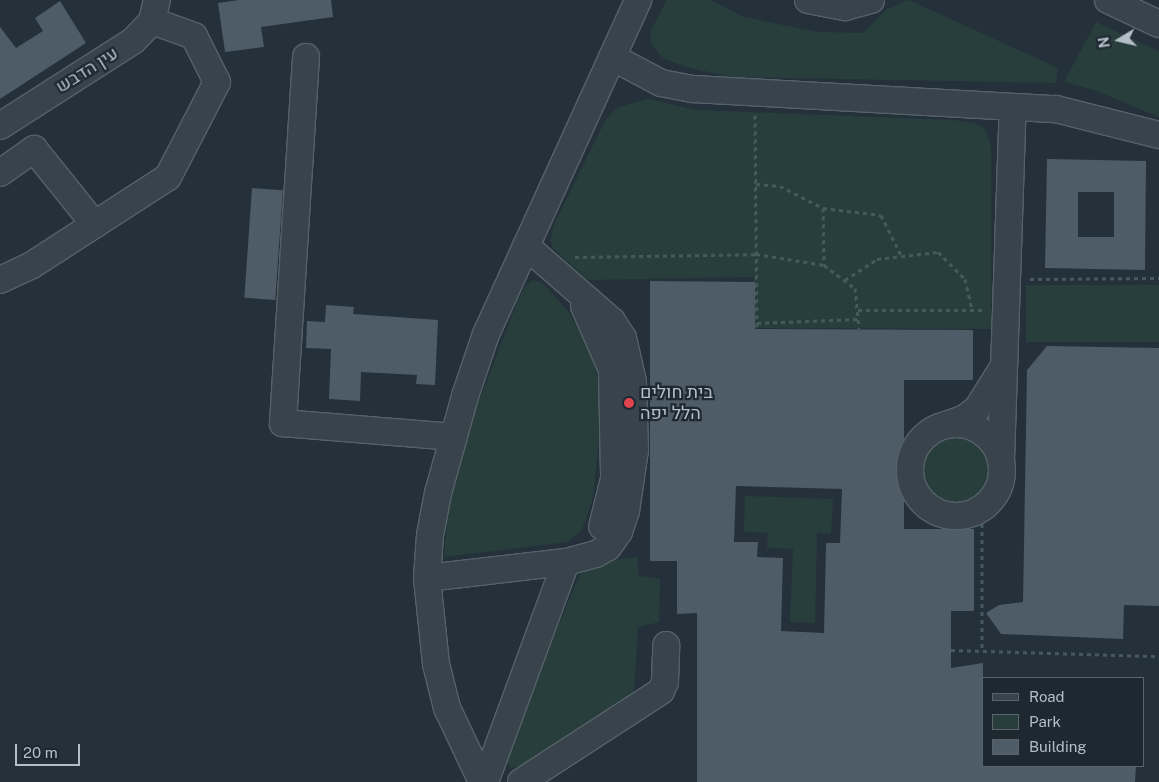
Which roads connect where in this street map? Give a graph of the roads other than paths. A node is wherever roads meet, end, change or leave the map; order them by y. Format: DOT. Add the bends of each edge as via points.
graph roads {
  1 [pos="638,0"];
  2 [pos="808,0"];
  3 [pos="872,0"];
  4 [pos="1108,0"];
  5 [pos="155,10"];
  6 [pos="1159,24"];
  7 [pos="306,57"];
  8 [pos="612,57"];
  9 [pos="1013,107"];
  10 [pos="0,126"];
  11 [pos="1159,135"];
  12 [pos="0,173"];
  13 [pos="94,225"];
  14 [pos="533,252"];
  15 [pos="0,280"];
  16 [pos="1004,363"];
  17 [pos="946,425"];
  18 [pos="453,437"];
  19 [pos="1001,460"];
  20 [pos="566,562"];
  21 [pos="427,578"];
  22 [pos="666,645"];
  23 [pos="484,782"];
  24 [pos="521,782"];
  1 -- 8 [label="street"];
  2 -- 3 [label="street" via="845,7 863,5"];
  4 -- 6 [label="street"];
  5 -- 10 [label="street, עין הדבש" via="133,41"];
  5 -- 13 [label="street" via="194,36 217,82 168,178"];
  7 -- 18 [label="street" via="283,423"];
  8 -- 9 [label="street" via="661,83 693,89"];
  8 -- 14 [label="street"];
  9 -- 11 [label="street" via="1090,115"];
  9 -- 16 [label="street"];
  12 -- 13 [label="street" via="34,149"];
  13 -- 15 [label="street" via="32,265"];
  14 -- 18 [label="street" via="486,334"];
  14 -- 20 [label="street" via="571,286 598,332 612,370 614,479 609,505 592,549 581,558"];
  16 -- 17 [label="street" via="977,409"];
  16 -- 19 [label="street"];
  17 -- 19 [label="street" via="960,424 986,435"];
  17 -- 19 [label="street" via="921,439 913,452 910,466 917,495 926,506 954,516 982,508 999,487"];
  18 -- 21 [label="street" via="430,535"];
  20 -- 21 [label="street"];
  20 -- 23 [label="street"];
  21 -- 23 [label="street" via="434,655 447,708"];
  22 -- 24 [label="street" via="662,692"];
}
